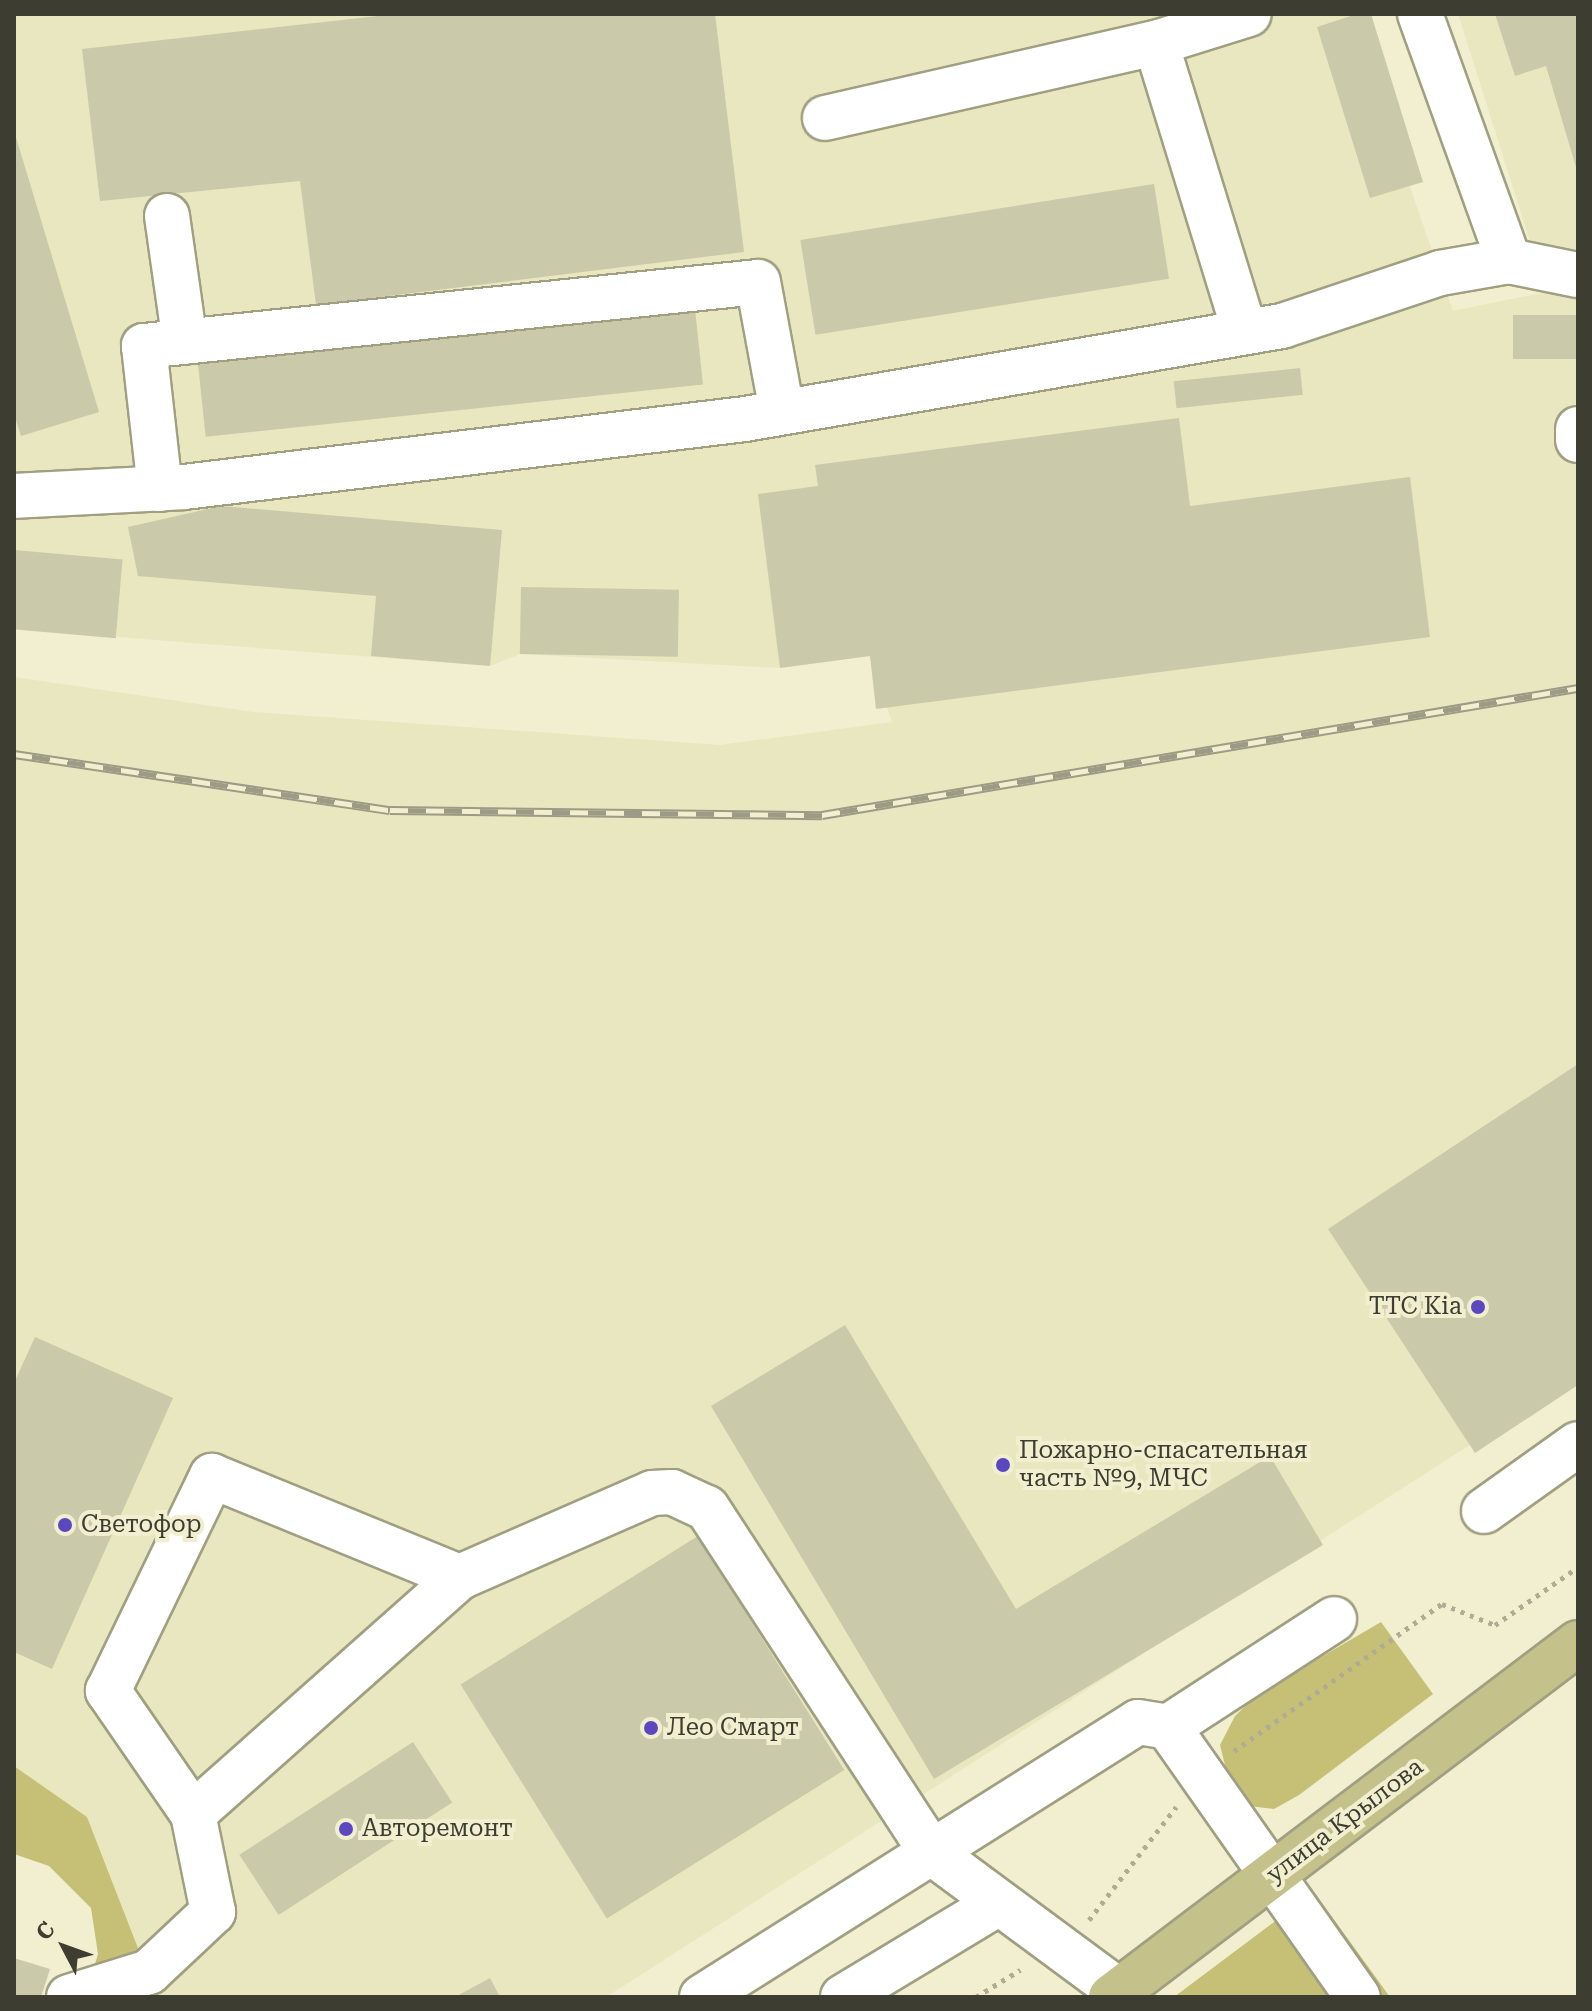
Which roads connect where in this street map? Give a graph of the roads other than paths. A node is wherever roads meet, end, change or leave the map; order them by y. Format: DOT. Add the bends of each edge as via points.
graph roads {
  1 [pos="1249,14"];
  2 [pos="1420,14"];
  3 [pos="1156,43"];
  4 [pos="825,118"];
  5 [pos="167,216"];
  6 [pos="1509,261"];
  7 [pos="1578,275"];
  8 [pos="1245,332"];
  9 [pos="185,342"];
  10 [pos="782,412"];
  11 [pos="1578,429"];
  12 [pos="1578,440"];
  13 [pos="160,489"];
  14 [pos="14,496"];
  15 [pos="1578,1444"];
  16 [pos="1484,1511"];
  17 [pos="460,1577"];
  18 [pos="1334,1619"];
  19 [pos="1578,1643"];
  20 [pos="1168,1727"];
  21 [pos="193,1814"];
  22 [pos="931,1852"];
  23 [pos="1275,1874"];
  24 [pos="999,1903"];
  25 [pos="1115,1994"];
  26 [pos="69,1997"];
  27 [pos="702,1997"];
  28 [pos="843,1997"];
  29 [pos="1358,1997"];
  1 -- 3 [label="street"];
  2 -- 6 [label="street"];
  3 -- 4 [label="street"];
  3 -- 8 [label="street"];
  5 -- 9 [label="street"];
  6 -- 7 [label="street"];
  6 -- 8 [label="street" via="1440,273"];
  8 -- 10 [label="street"];
  9 -- 10 [label="street" via="758,282"];
  9 -- 13 [label="street" via="144,346"];
  10 -- 13 [label="street"];
  11 -- 12 [label="street"];
  13 -- 14 [label="street"];
  15 -- 16 [label="street"];
  17 -- 21 [label="street"];
  17 -- 21 [label="street" via="212,1476 108,1691"];
  17 -- 22 [label="street" via="652,1493 672,1492 707,1508"];
  18 -- 20 [label="street"];
  19 -- 23 [label="main road, улица Крылова"];
  20 -- 22 [label="street" via="1138,1722"];
  20 -- 23 [label="street"];
  21 -- 26 [label="street" via="213,1912 149,1972"];
  22 -- 24 [label="street"];
  22 -- 27 [label="street"];
  23 -- 25 [label="main road, улица Крылова"];
  23 -- 29 [label="street"];
  24 -- 25 [label="street"];
  24 -- 28 [label="street"];
}
